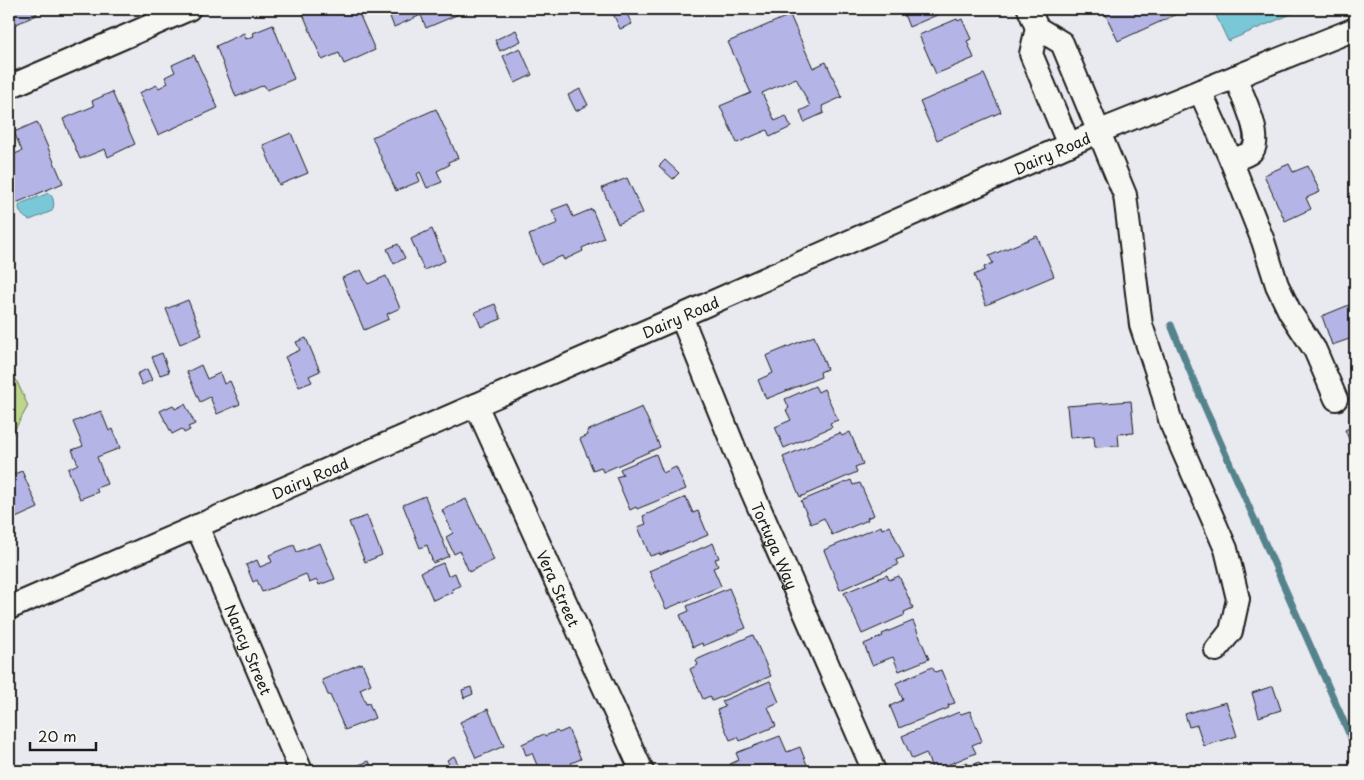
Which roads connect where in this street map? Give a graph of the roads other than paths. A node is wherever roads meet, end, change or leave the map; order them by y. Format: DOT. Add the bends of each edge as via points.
graph roads {
  1 [pos="189,9"];
  2 [pos="1033,18"];
  3 [pos="1355,29"];
  4 [pos="1235,77"];
  5 [pos="9,87"];
  6 [pos="1200,91"];
  7 [pos="1100,131"];
  8 [pos="1069,145"];
  9 [pos="1231,160"];
  10 [pos="681,316"];
  11 [pos="1336,399"];
  12 [pos="476,405"];
  13 [pos="197,526"];
  14 [pos="9,608"];
  15 [pos="1216,650"];
  16 [pos="301,771"];
  17 [pos="642,771"];
  18 [pos="874,771"];
  1 -- 5 [label="street"];
  2 -- 7 [label="street" via="1062,44"];
  2 -- 8 [label="street" via="1031,54"];
  3 -- 4 [label="street, Dairy Road"];
  4 -- 6 [label="street, Dairy Road"];
  4 -- 9 [label="street" via="1253,124 1256,143 1246,155"];
  6 -- 7 [label="street, Dairy Road"];
  6 -- 9 [label="street"];
  7 -- 8 [label="street, Dairy Road"];
  7 -- 15 [label="street" via="1125,195 1141,325 1172,423 1226,549 1238,598 1231,630"];
  8 -- 10 [label="street, Dairy Road"];
  9 -- 11 [label="street" via="1278,285 1290,312 1321,362"];
  10 -- 12 [label="street, Dairy Road"];
  10 -- 18 [label="street, Tortuga Way" via="748,482"];
  12 -- 13 [label="street, Dairy Road"];
  12 -- 17 [label="street, Vera Street"];
  13 -- 14 [label="street, Dairy Road"];
  13 -- 16 [label="street, Nancy Street"];
}
